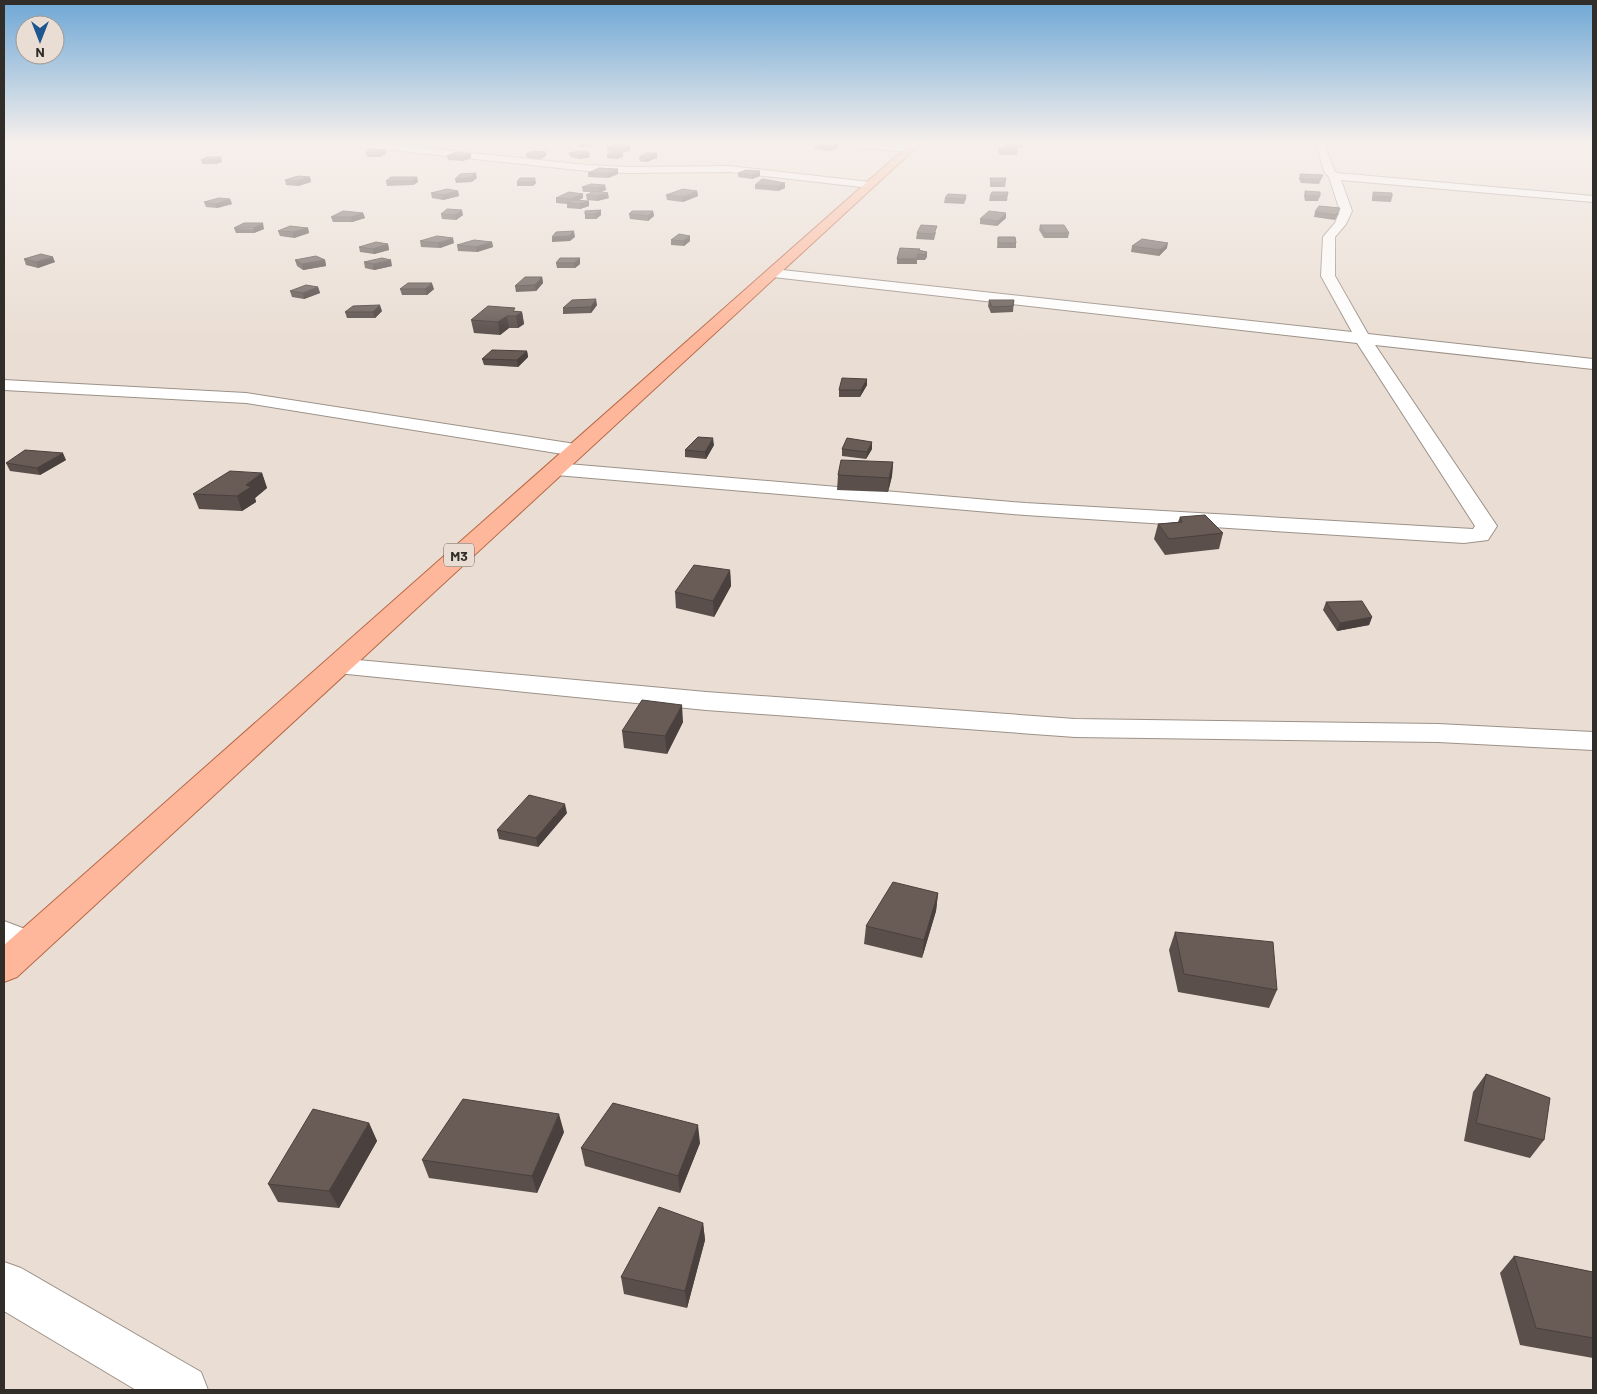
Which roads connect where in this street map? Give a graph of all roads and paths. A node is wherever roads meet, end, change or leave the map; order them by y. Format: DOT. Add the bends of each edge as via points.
graph roads {
  1 [pos="843,209"];
  2 [pos="1345,209"];
  3 [pos="773,272"];
  4 [pos="1363,339"];
  5 [pos="1593,364"];
  6 [pos="4,385"];
  7 [pos="575,450"];
  8 [pos="556,469"];
  9 [pos="336,666"];
  10 [pos="1593,741"];
  11 [pos="12,949"];
  12 [pos="4,1285"];
  13 [pos="183,1390"];
  1 -- 3 [label="main road, M3"];
  2 -- 4 [label="street" via="1340,224 1328,237 1328,276"];
  3 -- 4 [label="street"];
  3 -- 7 [label="main road, M3"];
  4 -- 5 [label="street"];
  4 -- 8 [label="street" via="1486,526 1480,535 1025,509"];
  6 -- 7 [label="street" via="246,398"];
  7 -- 8 [label="main road, M3"];
  8 -- 9 [label="main road, M3"];
  9 -- 10 [label="street" via="706,701 1075,728 1438,733"];
  9 -- 11 [label="main road, M3"];
  12 -- 13 [label="street"];
}
